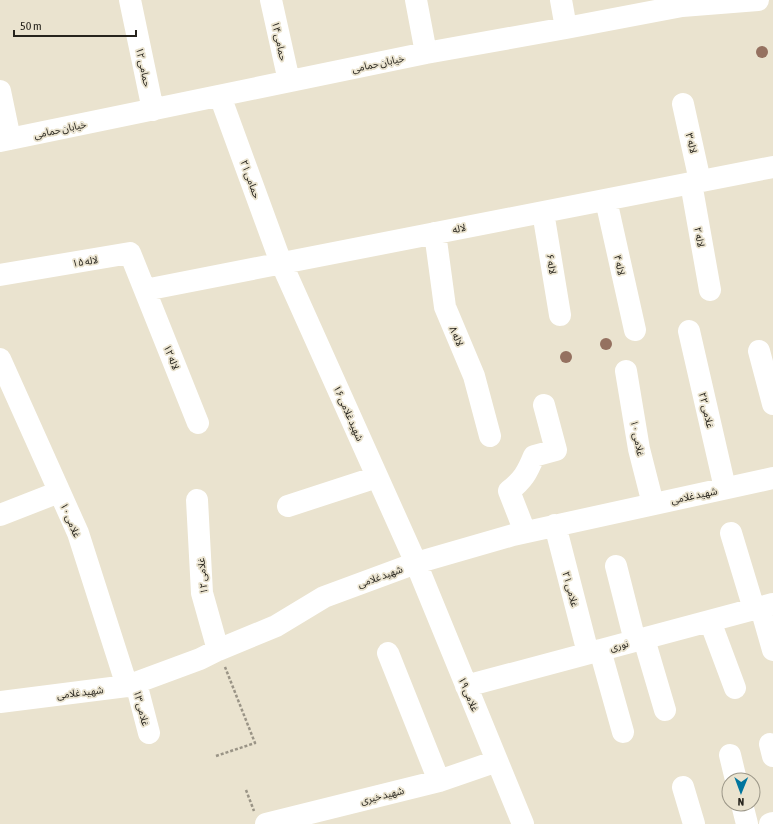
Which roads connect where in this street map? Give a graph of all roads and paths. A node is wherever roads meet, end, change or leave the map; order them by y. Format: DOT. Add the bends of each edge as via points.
graph roads {
  1 [pos="130,0"];
  2 [pos="272,0"];
  3 [pos="416,0"];
  4 [pos="561,0"];
  5 [pos="758,0"];
  6 [pos="681,3"];
  7 [pos="566,28"];
  8 [pos="426,52"];
  9 [pos="289,81"];
  10 [pos="0,91"];
  11 [pos="220,96"];
  12 [pos="683,104"];
  13 [pos="153,110"];
  14 [pos="5,140"];
  15 [pos="773,167"];
  16 [pos="695,182"];
  17 [pos="606,200"];
  18 [pos="543,212"];
  19 [pos="435,233"];
  20 [pos="282,263"];
  21 [pos="0,274"];
  22 [pos="145,290"];
  23 [pos="710,290"];
  24 [pos="560,315"];
  25 [pos="635,330"];
  26 [pos="689,331"];
  27 [pos="759,351"];
  28 [pos="0,359"];
  29 [pos="626,371"];
  30 [pos="773,404"];
  31 [pos="544,405"];
  32 [pos="198,423"];
  33 [pos="490,436"];
  34 [pos="377,478"];
  35 [pos="773,478"];
  36 [pos="725,488"];
  37 [pos="59,492"];
  38 [pos="197,500"];
  39 [pos="653,504"];
  40 [pos="288,506"];
  41 [pos="0,515"];
  42 [pos="555,526"];
  43 [pos="525,532"];
  44 [pos="731,533"];
  45 [pos="416,563"];
  46 [pos="616,566"];
  47 [pos="762,607"];
  48 [pos="710,621"];
  49 [pos="640,640"];
  50 [pos="218,650"];
  51 [pos="773,650"];
  52 [pos="594,652"];
  53 [pos="388,653"];
  54 [pos="131,684"];
  55 [pos="466,686"];
  56 [pos="735,688"];
  57 [pos="0,702"];
  58 [pos="665,710"];
  59 [pos="623,732"];
  60 [pos="149,733"];
  61 [pos="730,755"];
  62 [pos="216,756"];
  63 [pos="497,762"];
  64 [pos="734,772"];
  65 [pos="438,781"];
  66 [pos="683,787"];
  67 [pos="246,790"];
  68 [pos="744,812"];
  69 [pos="262,821"];
  70 [pos="523,824"];
  71 [pos="694,824"];
  72 [pos="747,824"];
  1 -- 13 [label="street, حمامی ۱۲"];
  2 -- 9 [label="street, حمامی ۱۴"];
  3 -- 8 [label="street"];
  4 -- 7 [label="street"];
  5 -- 6 [label="street, خیابان حمامی"];
  6 -- 7 [label="street, خیابان حمامی"];
  7 -- 8 [label="street, خیابان حمامی"];
  8 -- 9 [label="street, خیابان حمامی"];
  9 -- 11 [label="street, خیابان حمامی"];
  10 -- 14 [label="street"];
  11 -- 13 [label="street, خیابان حمامی"];
  11 -- 20 [label="street, حمامی ۲۱"];
  12 -- 16 [label="street, لاله ۳"];
  13 -- 14 [label="street, خیابان حمامی"];
  15 -- 16 [label="street, لاله"];
  16 -- 17 [label="street, لاله"];
  16 -- 23 [label="street, لاله ۲"];
  17 -- 18 [label="street, لاله"];
  17 -- 25 [label="street, لاله ۴"];
  18 -- 19 [label="street, لاله"];
  18 -- 24 [label="street, لاله ۶"];
  19 -- 20 [label="street, لاله"];
  19 -- 33 [label="street, لاله ۸" via="445,307 474,376"];
  20 -- 22 [label="street, لاله"];
  20 -- 34 [label="street, شهید غلامی ۱۶"];
  21 -- 22 [label="street, لاله ۱۵" via="130,253"];
  22 -- 32 [label="street, لاله ۱۲"];
  26 -- 36 [label="street, غلامی ۲۲"];
  27 -- 30 [label="street"];
  28 -- 37 [label="street, غلامی ۱۰"];
  29 -- 39 [label="street, غلامی ۱۰" via="639,448"];
  31 -- 43 [label="street" via="556,450 534,456 527,473 509,491"];
  34 -- 40 [label="street"];
  34 -- 45 [label="street, شهید غلامی ۱۶"];
  35 -- 36 [label="street, شهید غلامی"];
  36 -- 39 [label="street, شهید غلامی"];
  37 -- 41 [label="street"];
  37 -- 54 [label="street, غلامی ۱۰" via="78,533"];
  38 -- 50 [label="street, غلامی ۱۲" via="202,594"];
  39 -- 42 [label="street, شهید غلامی"];
  42 -- 43 [label="street, شهید غلامی"];
  42 -- 52 [label="street, غلامی ۲۱"];
  43 -- 45 [label="street, شهید غلامی"];
  44 -- 47 [label="street"];
  45 -- 50 [label="street, شهید غلامی" via="324,597 276,626"];
  45 -- 55 [label="street, غلامی ۱۹"];
  46 -- 49 [label="street"];
  47 -- 48 [label="street, نوری"];
  47 -- 51 [label="street"];
  48 -- 49 [label="street, نوری"];
  48 -- 56 [label="street"];
  49 -- 52 [label="street, نوری"];
  49 -- 58 [label="street"];
  50 -- 54 [label="street, شهید غلامی"];
  50 -- 62 [label="path" via="255,743"];
  52 -- 55 [label="street, نوری"];
  52 -- 59 [label="street, غلامی ۲۱"];
  53 -- 65 [label="street"];
  54 -- 57 [label="street, شهید غلامی"];
  54 -- 60 [label="street, غلامی ۱۳"];
  55 -- 63 [label="street, غلامی ۱۹"];
  61 -- 64 [label="street"];
  63 -- 65 [label="street, شهید خیری"];
  63 -- 70 [label="street, غلامی ۱۹"];
  65 -- 69 [label="street, شهید خیری"];
  66 -- 71 [label="street"];
  67 -- 69 [label="path"];
  68 -- 72 [label="street"];
}
